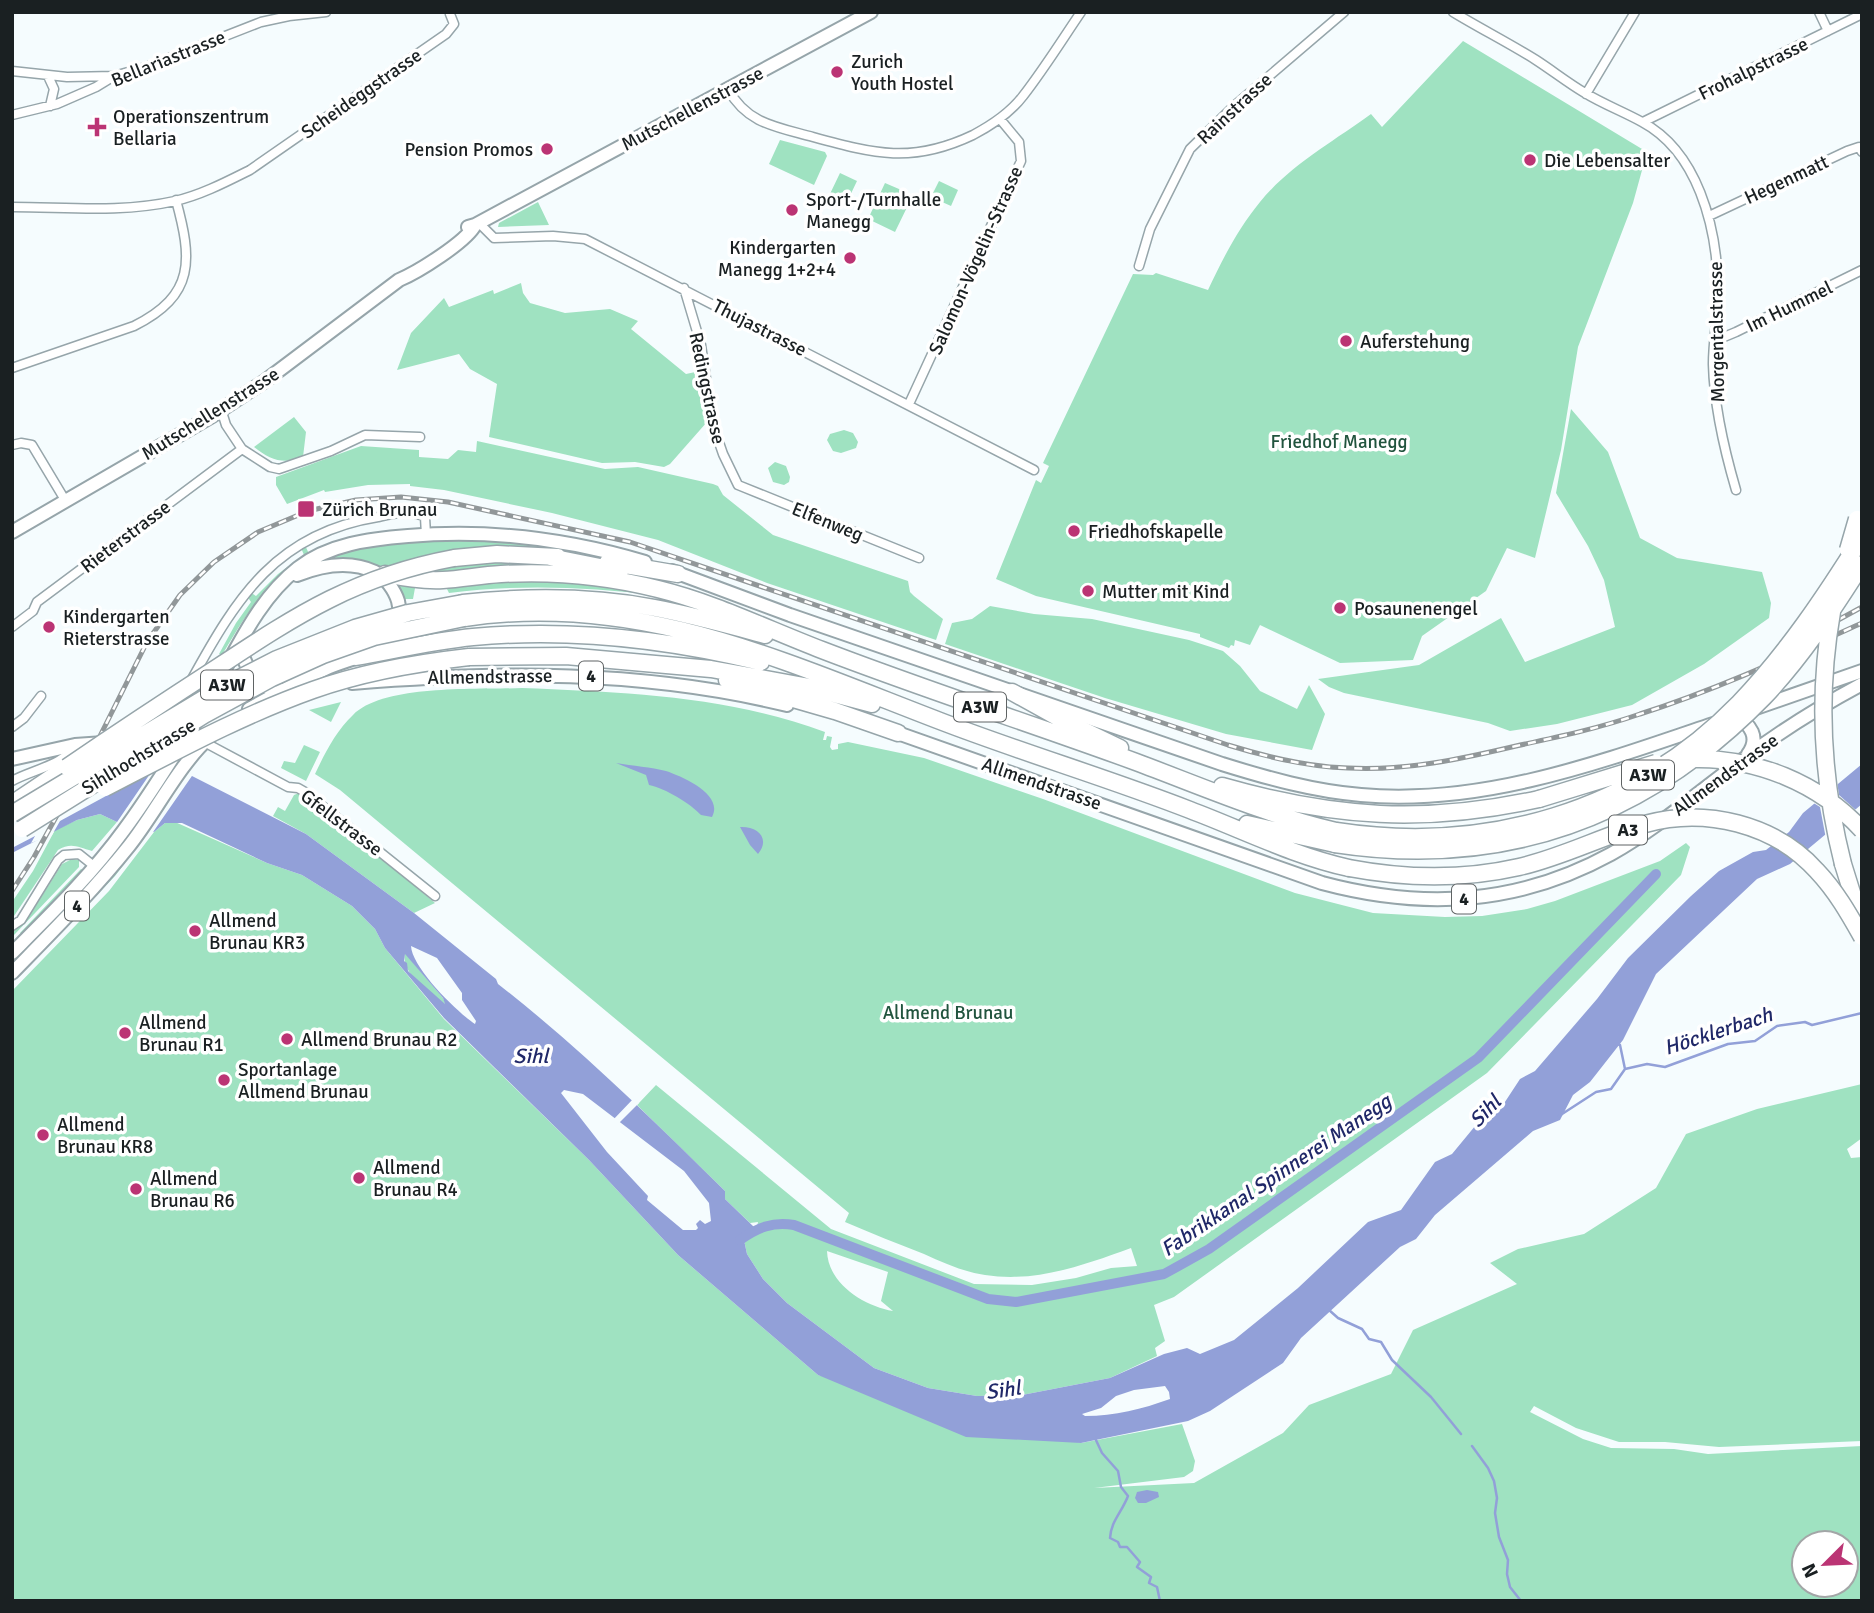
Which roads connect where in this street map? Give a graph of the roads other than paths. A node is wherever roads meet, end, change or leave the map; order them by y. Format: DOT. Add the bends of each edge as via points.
graph roads {
  1 [pos="326,12"];
  2 [pos="871,12"];
  3 [pos="1081,12"];
  4 [pos="1344,12"];
  5 [pos="1453,12"];
  6 [pos="1635,12"];
  7 [pos="1819,12"];
  8 [pos="450,13"];
  9 [pos="1862,14"];
  10 [pos="1828,31"];
  11 [pos="12,71"];
  12 [pos="48,76"];
  13 [pos="114,76"];
  14 [pos="728,89"];
  15 [pos="1586,94"];
  16 [pos="50,106"];
  17 [pos="12,115"];
  18 [pos="1000,119"];
  19 [pos="1643,122"];
  20 [pos="1862,152"];
  21 [pos="176,200"];
  22 [pos="12,206"];
  23 [pos="1709,216"];
  24 [pos="477,224"];
  25 [pos="1139,266"];
  26 [pos="1862,270"];
  27 [pos="684,288"];
  28 [pos="1714,337"];
  29 [pos="12,368"];
  30 [pos="909,404"];
  31 [pos="220,409"];
  32 [pos="420,437"];
  33 [pos="13,445"];
  34 [pos="242,449"];
  35 [pos="1034,470"];
  36 [pos="738,485"];
  37 [pos="1736,490"];
  38 [pos="65,500"];
  39 [pos="1857,519"];
  40 [pos="12,532"];
  41 [pos="426,535"];
  42 [pos="1862,537"];
  43 [pos="550,557"];
  44 [pos="919,558"];
  45 [pos="1862,564"];
  46 [pos="379,573"];
  47 [pos="678,573"];
  48 [pos="281,583"];
  49 [pos="463,610"];
  50 [pos="13,624"];
  51 [pos="239,644"];
  52 [pos="821,650"];
  53 [pos="356,657"];
  54 [pos="667,665"];
  55 [pos="1862,671"];
  56 [pos="898,677"];
  57 [pos="835,681"];
  58 [pos="1862,684"];
  59 [pos="279,692"];
  60 [pos="1012,692"];
  61 [pos="41,696"];
  62 [pos="207,701"];
  63 [pos="1734,717"];
  64 [pos="942,722"];
  65 [pos="12,727"];
  66 [pos="159,733"];
  67 [pos="898,733"];
  68 [pos="130,740"];
  69 [pos="204,742"];
  70 [pos="75,745"];
  71 [pos="1746,757"];
  72 [pos="12,759"];
  73 [pos="171,762"];
  74 [pos="1139,764"];
  75 [pos="1166,770"];
  76 [pos="12,781"];
  77 [pos="12,804"];
  78 [pos="1190,810"];
  79 [pos="12,814"];
  80 [pos="1862,830"];
  81 [pos="17,832"];
  82 [pos="1336,837"];
  83 [pos="94,866"];
  84 [pos="435,895"];
  85 [pos="1862,925"];
  86 [pos="12,926"];
  87 [pos="1862,937"];
  88 [pos="12,953"];
  89 [pos="12,973"];
  1 -- 13 [label="street, Bellariastrasse" via="261,22"];
  2 -- 14 [label="main road, Mutschellenstrasse"];
  3 -- 18 [label="street" via="1023,97"];
  4 -- 25 [label="street, Rainstrasse" via="1190,149 1150,229"];
  5 -- 15 [label="street, Morgentalstrasse"];
  6 -- 15 [label="street"];
  7 -- 10 [label="street"];
  8 -- 21 [label="street, Scheideggstrasse" via="454,24 446,34 250,170"];
  9 -- 10 [label="street, Frohalpstrasse"];
  10 -- 19 [label="street, Frohalpstrasse"];
  11 -- 12 [label="street"];
  12 -- 13 [label="street"];
  12 -- 16 [label="street" via="54,89"];
  13 -- 16 [label="street, Bellariastrasse"];
  14 -- 18 [label="street" via="736,104 762,122 885,154 942,148"];
  14 -- 24 [label="main road, Mutschellenstrasse"];
  15 -- 19 [label="street, Morgentalstrasse"];
  16 -- 17 [label="street, Bellariastrasse"];
  18 -- 30 [label="street, Salomon-Vögelin-Strasse" via="1019,142 1021,161"];
  19 -- 23 [label="street, Morgentalstrasse" via="1681,157"];
  20 -- 23 [label="street, Hegenmatt" via="1859,147 1847,151"];
  21 -- 22 [label="street, Scheideggstrasse" via="123,207"];
  21 -- 29 [label="street" via="187,258 179,290 166,306 134,326"];
  23 -- 28 [label="street, Morgentalstrasse" via="1718,288"];
  24 -- 27 [label="street, Thujastrasse" via="494,238 585,239"];
  24 -- 31 [label="main road, Mutschellenstrasse" via="417,272"];
  26 -- 28 [label="street, Im Hummel" via="1736,332"];
  27 -- 30 [label="street, Thujastrasse"];
  27 -- 36 [label="street, Redingstrasse" via="701,345 713,425"];
  28 -- 37 [label="street, Morgentalstrasse" via="1715,397"];
  30 -- 35 [label="street, Thujastrasse"];
  31 -- 34 [label="street"];
  31 -- 38 [label="main road, Mutschellenstrasse"];
  32 -- 34 [label="street" via="365,435 279,469"];
  33 -- 38 [label="street" via="32,445"];
  34 -- 50 [label="street, Rieterstrasse"];
  36 -- 44 [label="street, Elfenweg"];
  38 -- 40 [label="main road, Mutschellenstrasse"];
  39 -- 85 [label="highway, bridge" via="1835,594 1824,666 1823,716 1833,823"];
  41 -- 47 [label="main road, Allmendstrasse / 4" via="539,538 613,553"];
  41 -- 48 [label="main road, Allmendstrasse / 4" via="332,550 308,561"];
  41 -- 66 [label="street" via="425,517 411,513 348,524 296,547 249,587"];
  42 -- 82 [label="highway, A3W, bridge" via="1796,636 1744,697 1696,742 1629,785 1565,813 1477,834"];
  43 -- 47 [label="highway"];
  43 -- 56 [label="highway" via="631,573 739,607"];
  43 -- 77 [label="highway, bridge" via="454,558 414,566 343,592 299,615"];
  45 -- 82 [label="highway, A3, bridge" via="1766,695 1714,744 1637,796 1564,828 1463,850 1374,850"];
  46 -- 48 [label="main road" via="347,565 327,566"];
  46 -- 52 [label="highway" via="416,580 500,574 612,579 702,602"];
  46 -- 53 [label="main road" via="396,596 399,626 384,643"];
  47 -- 60 [label="main road, Allmendstrasse / 4"];
  48 -- 51 [label="main road, Allmendstrasse / 4"];
  49 -- 52 [label="highway, A3W" via="548,598 630,604"];
  49 -- 57 [label="highway, A3W" via="571,613 655,623 757,651"];
  49 -- 79 [label="highway, Sihlhochstrasse / A3W, bridge" via="408,613 277,659"];
  49 -- 81 [label="highway, Sihlhochstrasse / A3W, bridge" via="323,654 281,673 204,715"];
  51 -- 59 [label="main road" via="253,677"];
  51 -- 62 [label="main road, Allmendstrasse / 4"];
  52 -- 56 [label="highway, A3W"];
  53 -- 57 [label="highway" via="470,637 584,635 695,647"];
  53 -- 59 [label="main road"];
  54 -- 64 [label="highway" via="804,686"];
  54 -- 67 [label="highway" via="762,689"];
  54 -- 81 [label="highway, bridge" via="566,656 469,657 351,678 221,729"];
  55 -- 63 [label="main road, Allmendstrasse / 4"];
  56 -- 74 [label="highway, A3W"];
  57 -- 64 [label="highway, A3W"];
  58 -- 71 [label="main road, Allmendstrasse / 4"];
  59 -- 67 [label="main road, Allmendstrasse / 4" via="479,675 604,677 745,696"];
  59 -- 69 [label="main road, Allmendstrasse / 4" via="227,722"];
  60 -- 63 [label="main road, Allmendstrasse / 4" via="1251,773 1365,795 1447,794 1506,785 1613,757"];
  60 -- 75 [label="highway"];
  61 -- 65 [label="street"];
  62 -- 66 [label="main road" via="178,727"];
  62 -- 73 [label="main road, Allmendstrasse / 4"];
  63 -- 71 [label="main road" via="1754,735 1753,748"];
  64 -- 78 [label="highway, A3W"];
  66 -- 68 [label="main road"];
  67 -- 71 [label="main road, Allmendstrasse / 4" via="1312,880 1420,900 1506,893 1573,872 1635,839"];
  68 -- 70 [label="main road"];
  68 -- 73 [label="main road" via="160,750"];
  69 -- 84 [label="street, Gfellstrasse" via="298,788"];
  69 -- 89 [label="main road, Allmendstrasse / 4" via="92,890"];
  70 -- 72 [label="main road"];
  70 -- 76 [label="street" via="58,761"];
  73 -- 83 [label="main road, 4"];
  74 -- 75 [label="highway, A3W"];
  74 -- 82 [label="highway, A3W"];
  75 -- 80 [label="highway, A3W, bridge" via="1267,798 1340,812 1425,815 1539,799 1663,761 1700,758 1756,766 1791,779 1832,802"];
  78 -- 82 [label="highway, A3"];
  78 -- 87 [label="highway, A3, bridge" via="1300,855 1349,868 1416,877 1480,874 1551,859 1649,823 1716,819 1759,831 1802,856 1832,888"];
  83 -- 86 [label="street" via="79,854 64,855 21,920"];
  83 -- 88 [label="main road, 4"];
}
